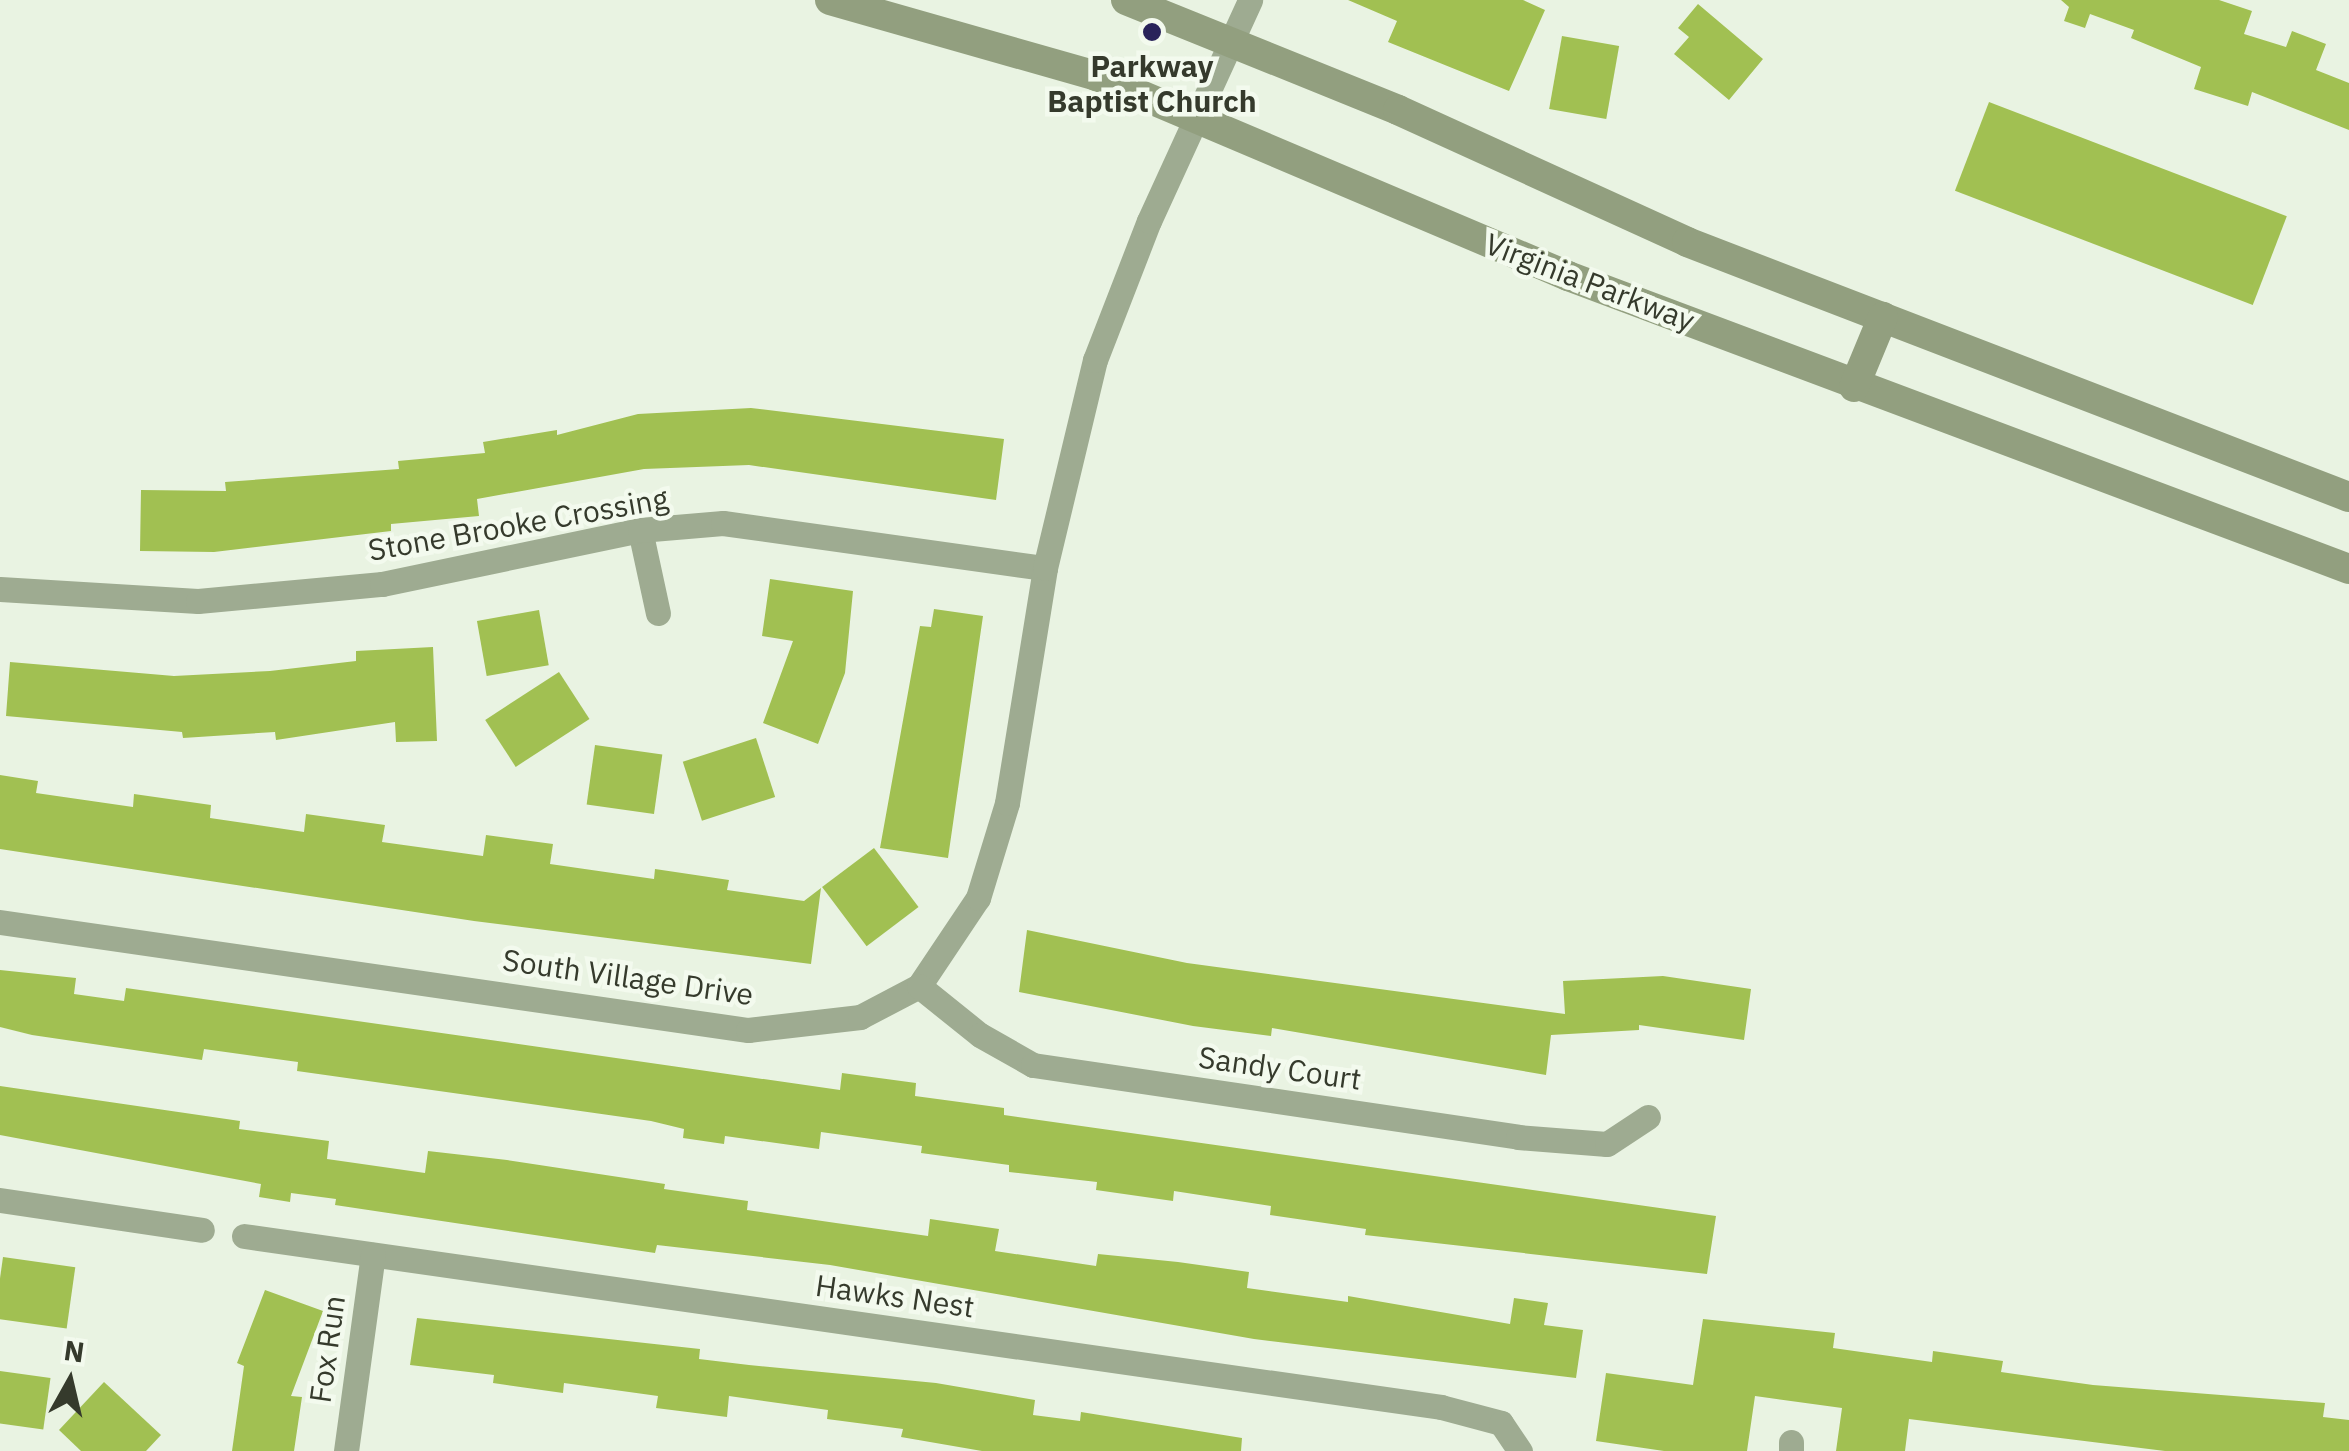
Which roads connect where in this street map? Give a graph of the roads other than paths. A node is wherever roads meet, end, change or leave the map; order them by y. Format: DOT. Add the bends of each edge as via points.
graph roads {
  1 [pos="830,0"];
  2 [pos="1126,0"];
  3 [pos="1250,0"];
  4 [pos="1234,41"];
  5 [pos="1198,118"];
  6 [pos="1883,317"];
  7 [pos="1854,387"];
  8 [pos="2349,497"];
  9 [pos="640,530"];
  10 [pos="1045,568"];
  11 [pos="2349,569"];
  12 [pos="0,589"];
  13 [pos="658,614"];
  14 [pos="0,922"];
  15 [pos="920,986"];
  16 [pos="1648,1117"];
  17 [pos="0,1200"];
  18 [pos="202,1230"];
  19 [pos="244,1236"];
  20 [pos="372,1255"];
  21 [pos="346,1451"];
  22 [pos="1520,1451"];
  1 -- 5 [label="main road, Virginia Parkway" via="1041,56"];
  2 -- 4 [label="main road"];
  3 -- 4 [label="street, South Village Drive"];
  4 -- 5 [label="street, South Village Drive"];
  4 -- 6 [label="main road" via="1688,242"];
  5 -- 7 [label="main road, Virginia Parkway" via="1496,246"];
  5 -- 10 [label="street, South Village Drive" via="1096,360"];
  6 -- 7 [label="main road"];
  6 -- 8 [label="main road"];
  7 -- 11 [label="main road, Virginia Parkway"];
  9 -- 10 [label="street, Stone Brooke Crossing" via="762,527"];
  9 -- 12 [label="street, Stone Brooke Crossing" via="382,584 253,596 198,601"];
  9 -- 13 [label="street"];
  10 -- 15 [label="street, South Village Drive" via="1003,819 978,898"];
  14 -- 15 [label="street, South Village Drive" via="748,1030 860,1017"];
  15 -- 16 [label="street, Sandy Court" via="980,1035 1033,1065 1518,1137 1607,1144"];
  17 -- 18 [label="street"];
  19 -- 20 [label="street, Hawks Nest"];
  20 -- 21 [label="street, Fox Run"];
  20 -- 22 [label="street, Hawks Nest" via="1441,1406 1501,1423"];
}
